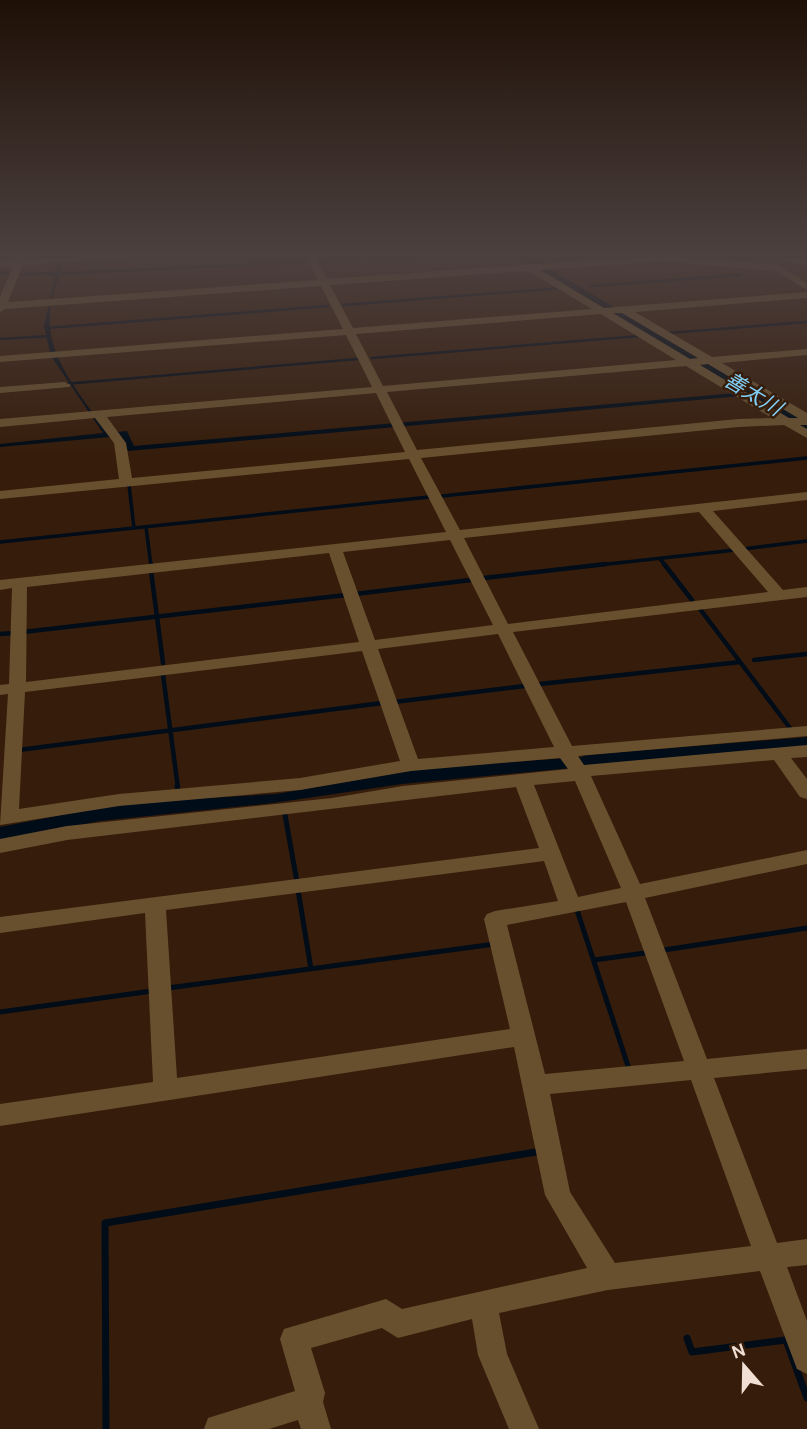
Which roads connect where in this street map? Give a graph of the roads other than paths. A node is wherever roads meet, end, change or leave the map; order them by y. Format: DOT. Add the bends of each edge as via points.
graph roads {
  1 [pos="344,321"];
  2 [pos="480,321"];
  3 [pos="619,321"];
  4 [pos="642,321"];
  5 [pos="349,331"];
  6 [pos="807,352"];
  7 [pos="0,359"];
  8 [pos="709,361"];
  9 [pos="688,363"];
  10 [pos="65,385"];
  11 [pos="0,390"];
  12 [pos="379,390"];
  13 [pos="93,415"];
  14 [pos="807,419"];
  15 [pos="785,421"];
  16 [pos="0,423"];
  17 [pos="807,434"];
  18 [pos="413,455"];
  19 [pos="126,483"];
  20 [pos="0,495"];
  21 [pos="807,496"];
  22 [pos="703,508"];
  23 [pos="455,535"];
  24 [pos="334,548"];
  25 [pos="20,583"];
  26 [pos="0,585"];
  27 [pos="807,592"];
  28 [pos="779,595"];
  29 [pos="502,628"];
  30 [pos="369,645"];
  31 [pos="9,689"];
  32 [pos="807,731"];
  33 [pos="807,751"];
  34 [pos="779,754"];
  35 [pos="573,762"];
  36 [pos="411,765"];
  37 [pos="523,780"];
  38 [pos="807,793"];
  39 [pos="4,818"];
  40 [pos="0,846"];
  41 [pos="551,853"];
  42 [pos="807,857"];
  43 [pos="634,893"];
  44 [pos="156,904"];
  45 [pos="571,906"];
  46 [pos="0,925"];
  47 [pos="523,1036"];
  48 [pos="807,1059"];
  49 [pos="698,1069"];
  50 [pos="536,1085"];
  51 [pos="166,1090"];
  52 [pos="0,1115"];
  53 [pos="807,1252"];
  54 [pos="768,1256"];
  55 [pos="608,1277"];
  56 [pos="483,1303"];
  57 [pos="807,1359"];
  58 [pos="312,1415"];
  59 [pos="219,1429"];
  60 [pos="524,1429"];
  1 -- 5 [label="street"];
  2 -- 5 [label="street"];
  3 -- 9 [label="street"];
  4 -- 8 [label="street"];
  5 -- 7 [label="street"];
  5 -- 12 [label="street"];
  6 -- 8 [label="street"];
  8 -- 9 [label="street"];
  8 -- 14 [label="street"];
  9 -- 12 [label="street"];
  9 -- 15 [label="street"];
  10 -- 11 [label="street"];
  12 -- 13 [label="street"];
  12 -- 18 [label="street"];
  13 -- 16 [label="street"];
  13 -- 19 [label="street" via="120,443"];
  14 -- 15 [label="street"];
  15 -- 17 [label="street"];
  15 -- 18 [label="street"];
  18 -- 19 [label="street"];
  18 -- 23 [label="street"];
  19 -- 20 [label="street"];
  21 -- 22 [label="street"];
  22 -- 23 [label="street"];
  22 -- 28 [label="street"];
  23 -- 24 [label="street"];
  23 -- 29 [label="street"];
  24 -- 25 [label="street"];
  24 -- 30 [label="street"];
  25 -- 26 [label="street"];
  25 -- 31 [label="street"];
  27 -- 28 [label="street"];
  28 -- 29 [label="street"];
  29 -- 30 [label="street"];
  29 -- 35 [label="street"];
  30 -- 31 [label="street"];
  30 -- 36 [label="street"];
  31 -- 39 [label="street"];
  32 -- 35 [label="street"];
  33 -- 34 [label="street"];
  34 -- 35 [label="street" via="588,770"];
  34 -- 38 [label="street"];
  35 -- 36 [label="street"];
  35 -- 37 [label="street"];
  35 -- 43 [label="street"];
  36 -- 39 [label="street" via="300,785 119,800"];
  37 -- 40 [label="street" via="67,833"];
  37 -- 41 [label="street"];
  41 -- 44 [label="street"];
  41 -- 45 [label="street"];
  42 -- 43 [label="street"];
  43 -- 45 [label="street"];
  43 -- 49 [label="street"];
  44 -- 46 [label="street"];
  44 -- 51 [label="street"];
  45 -- 47 [label="street" via="495,919"];
  47 -- 50 [label="street"];
  47 -- 51 [label="street"];
  48 -- 49 [label="street"];
  49 -- 50 [label="street"];
  49 -- 54 [label="street"];
  50 -- 55 [label="street" via="558,1195"];
  51 -- 52 [label="street"];
  53 -- 54 [label="street"];
  54 -- 55 [label="street"];
  54 -- 57 [label="street"];
  55 -- 56 [label="street"];
  56 -- 58 [label="street" via="398,1324 386,1313 294,1339"];
  56 -- 60 [label="street" via="493,1355"];
  58 -- 59 [label="street"];
}
